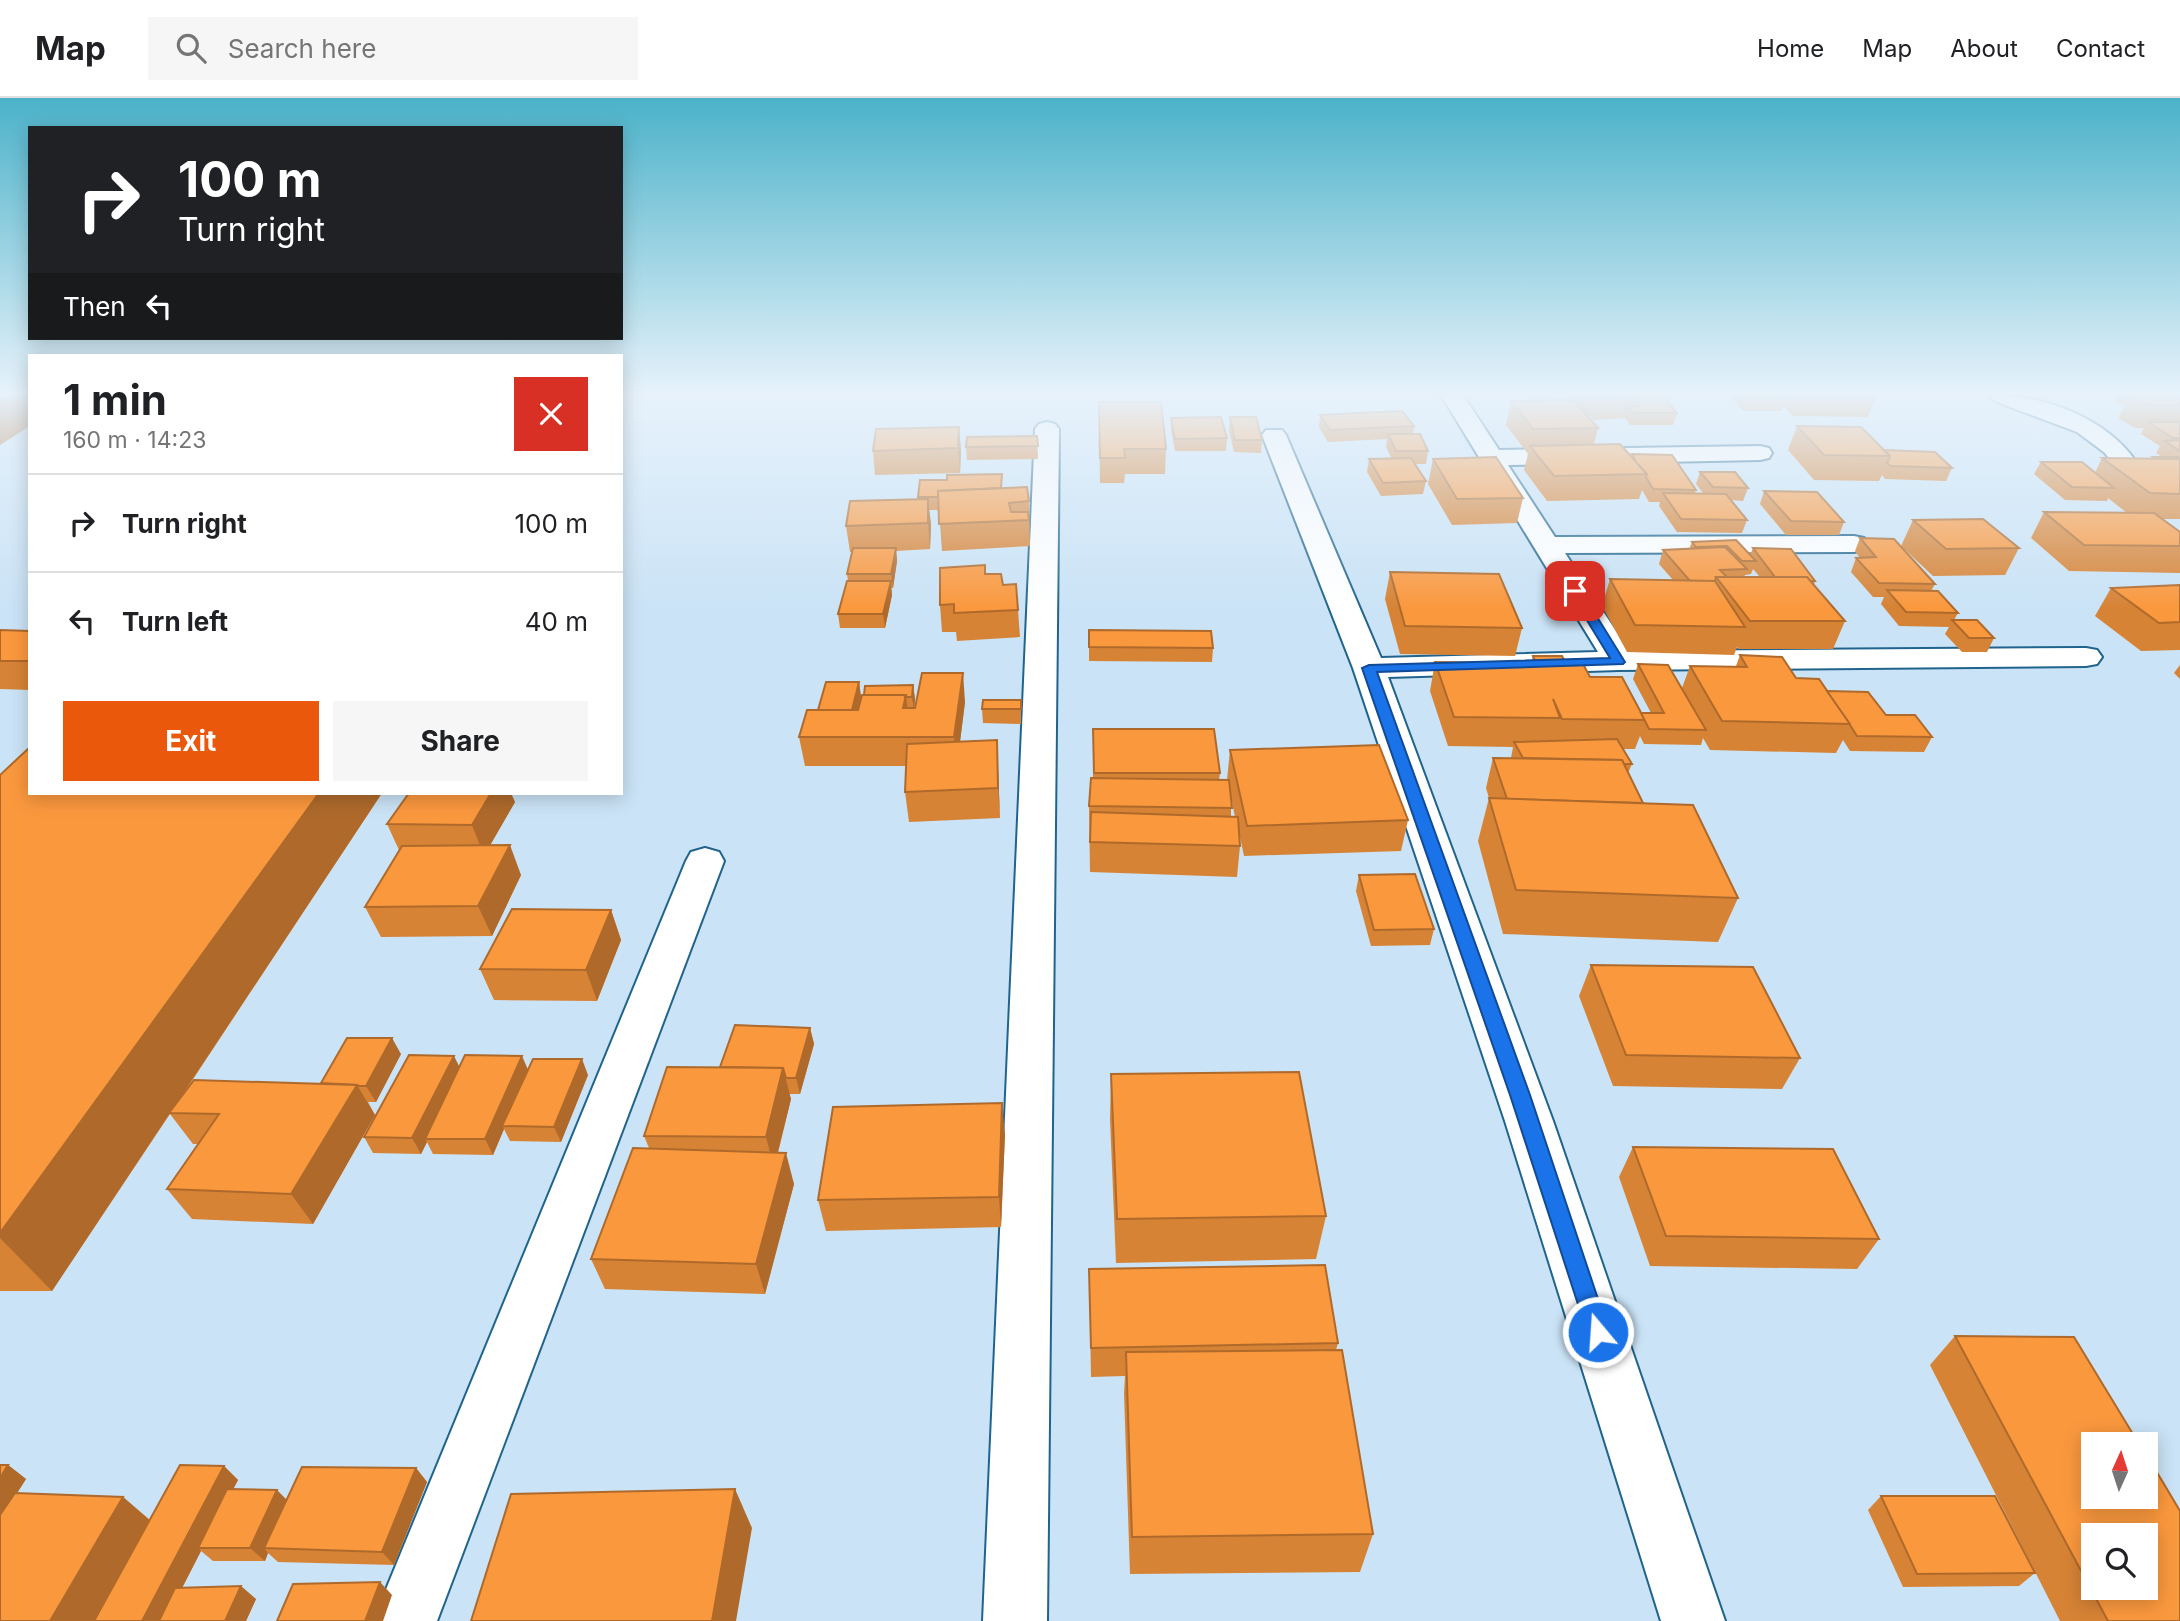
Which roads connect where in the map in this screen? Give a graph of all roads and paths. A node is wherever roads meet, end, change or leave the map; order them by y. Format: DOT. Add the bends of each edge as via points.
graph roads {
  1 [pos="1046,466"];
  2 [pos="1287,466"];
  3 [pos="1495,466"];
  4 [pos="1853,544"];
  5 [pos="1545,545"];
  6 [pos="2087,657"];
  7 [pos="1619,662"];
  8 [pos="1369,668"];
  9 [pos="705,861"];
  10 [pos="405,1621"];
  11 [pos="1015,1621"];
  12 [pos="1693,1621"];
  1 -- 11 [label="street"];
  2 -- 8 [label="street"];
  3 -- 5 [label="street"];
  4 -- 5 [label="street"];
  5 -- 7 [label="street"];
  6 -- 7 [label="street"];
  7 -- 8 [label="street"];
  8 -- 12 [label="street" via="1529,1121"];
  9 -- 10 [label="street"];
}
